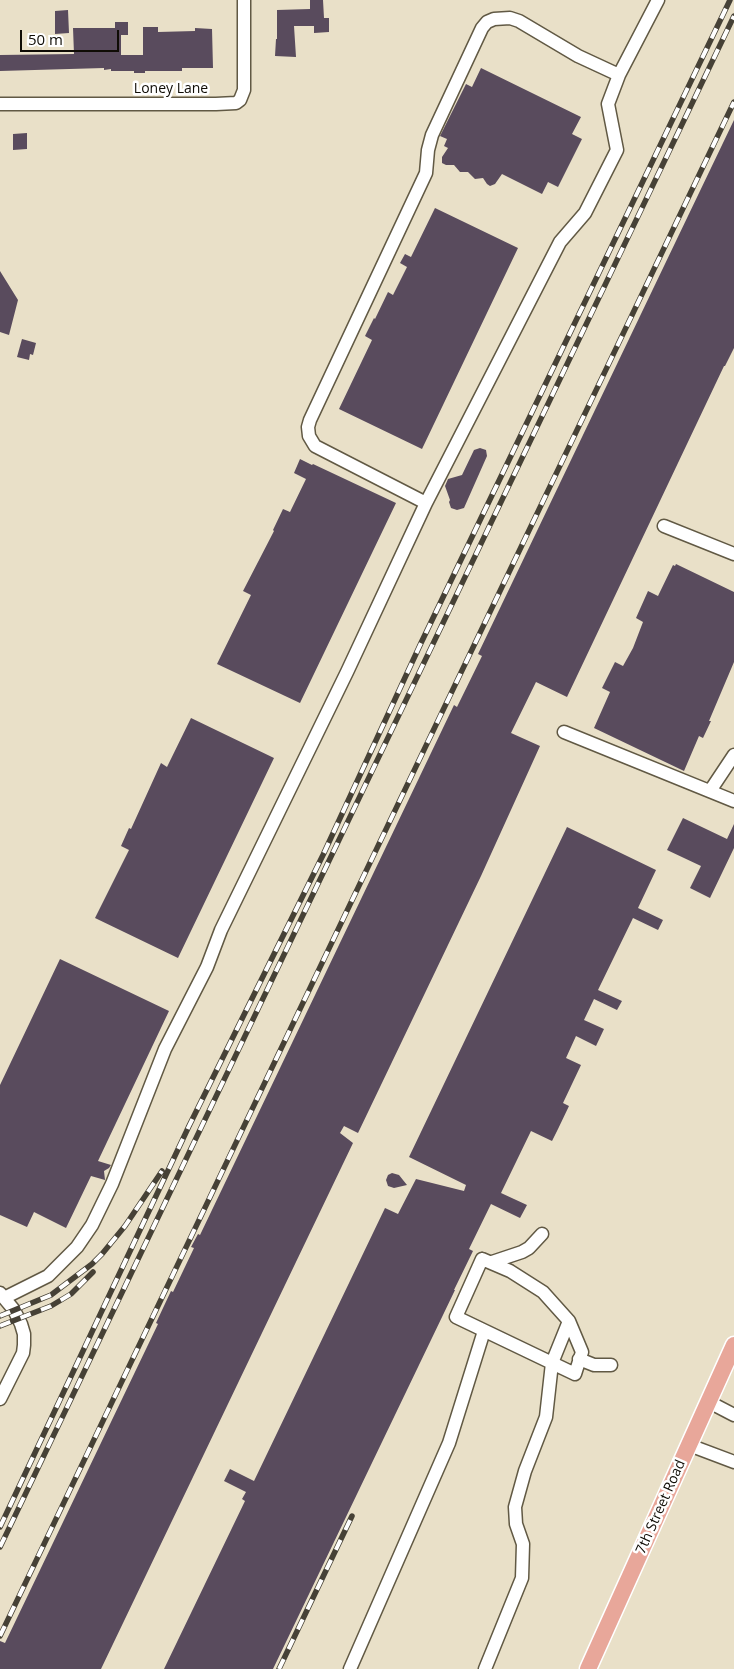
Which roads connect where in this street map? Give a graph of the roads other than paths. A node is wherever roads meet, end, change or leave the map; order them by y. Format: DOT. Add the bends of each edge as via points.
graph roads {
  1 [pos="244,0"];
  2 [pos="658,0"];
  3 [pos="619,75"];
  4 [pos="0,104"];
  5 [pos="426,503"];
  6 [pos="664,526"];
  7 [pos="734,554"];
  8 [pos="564,732"];
  9 [pos="734,755"];
  10 [pos="710,791"];
  11 [pos="734,801"];
  12 [pos="542,1234"];
  13 [pos="492,1262"];
  14 [pos="2,1295"];
  15 [pos="569,1321"];
  16 [pos="484,1331"];
  17 [pos="734,1345"];
  18 [pos="580,1355"];
  19 [pos="552,1363"];
  20 [pos="611,1365"];
  21 [pos="0,1399"];
  22 [pos="709,1402"];
  23 [pos="734,1415"];
  24 [pos="689,1444"];
  25 [pos="734,1462"];
  26 [pos="350,1669"];
  27 [pos="485,1669"];
  28 [pos="588,1669"];
  1 -- 4 [label="street, Loney Lane" via="244,90 236,103"];
  2 -- 3 [label="street"];
  3 -- 5 [label="street" via="608,104 617,150 585,213 560,242"];
  3 -- 5 [label="street" via="578,56 519,21 494,19 482,28 432,135 426,173 308,427 315,446"];
  5 -- 14 [label="street" via="221,930 207,967 165,1049 92,1226 77,1247 48,1276"];
  6 -- 7 [label="street"];
  8 -- 10 [label="street"];
  9 -- 10 [label="street"];
  10 -- 11 [label="street"];
  12 -- 13 [label="street" via="522,1252"];
  13 -- 15 [label="street" via="543,1292"];
  13 -- 16 [label="street" via="482,1259 456,1317"];
  14 -- 21 [label="street" via="21,1324 24,1345"];
  15 -- 18 [label="street"];
  15 -- 19 [label="street"];
  16 -- 19 [label="street"];
  16 -- 26 [label="street" via="450,1443"];
  17 -- 22 [label="main road, 7th Street Road"];
  18 -- 19 [label="street" via="575,1374"];
  18 -- 20 [label="street" via="594,1365"];
  19 -- 27 [label="street" via="546,1417 515,1507 516,1524 523,1544 522,1578"];
  22 -- 23 [label="street"];
  22 -- 24 [label="main road, 7th Street Road"];
  24 -- 25 [label="street"];
  24 -- 28 [label="main road, 7th Street Road"];
}
